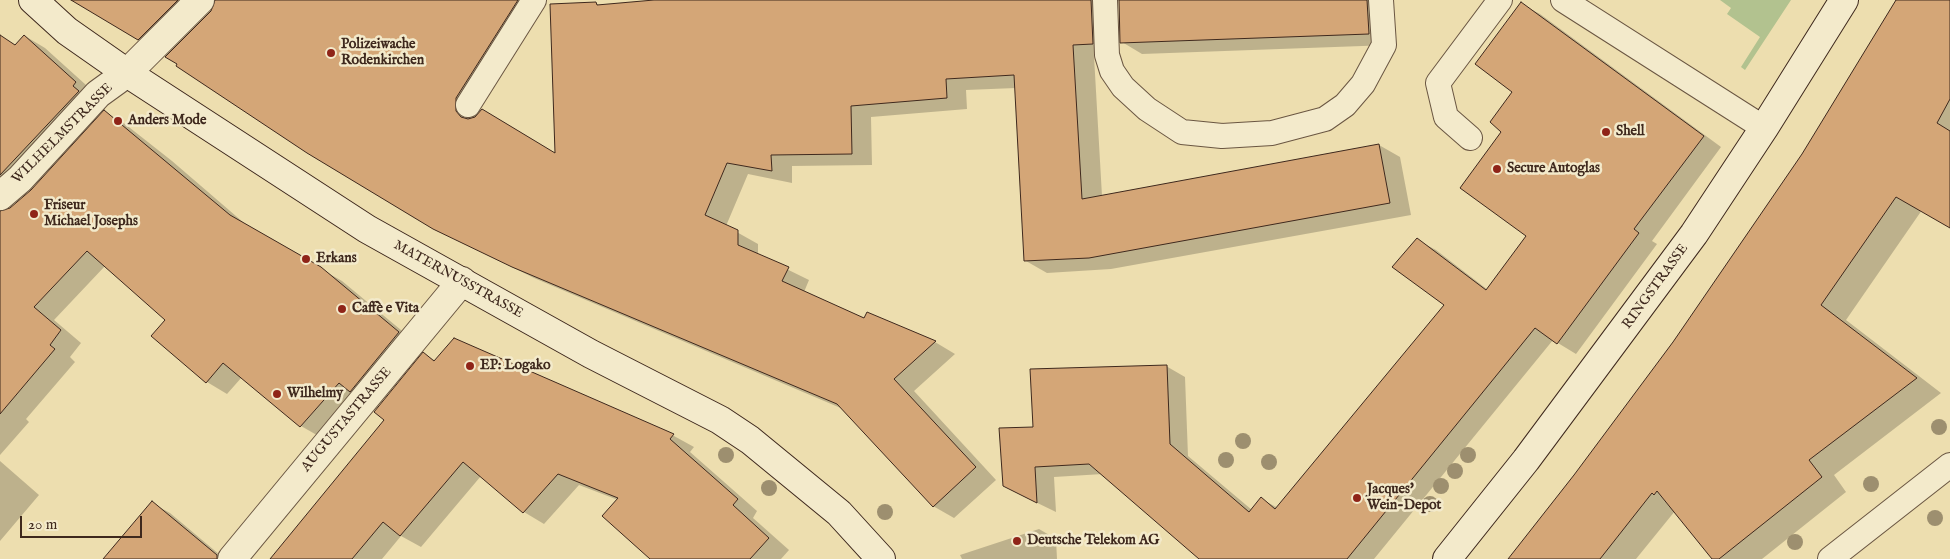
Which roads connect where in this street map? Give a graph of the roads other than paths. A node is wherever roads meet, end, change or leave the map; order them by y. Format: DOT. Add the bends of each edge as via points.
graph roads {
  1 [pos="33,0"];
  2 [pos="200,0"];
  3 [pos="534,0"];
  4 [pos="1105,0"];
  5 [pos="1381,0"];
  6 [pos="1500,0"];
  7 [pos="1563,0"];
  8 [pos="1844,0"];
  9 [pos="127,73"];
  10 [pos="468,105"];
  11 [pos="1764,128"];
  12 [pos="1470,138"];
  13 [pos="0,196"];
  14 [pos="462,281"];
  15 [pos="1950,465"];
  16 [pos="232,559"];
  17 [pos="881,559"];
  18 [pos="1447,559"];
  19 [pos="1830,559"];
  1 -- 9 [label="street, MATERNUSSTRASSE" via="67,31"];
  2 -- 9 [label="street, WILHELMSTRASSE"];
  3 -- 10 [label="lane"];
  4 -- 5 [label="lane" via="1107,55 1112,71 1123,87 1147,109 1182,132 1222,136 1272,133 1325,119 1345,105 1363,84 1384,45"];
  6 -- 12 [label="lane" via="1438,83 1446,117"];
  7 -- 11 [label="lane"];
  8 -- 11 [label="street, RINGSTRASSE"];
  9 -- 13 [label="street, WILHELMSTRASSE" via="98,94 20,179"];
  9 -- 14 [label="street, MATERNUSSTRASSE" via="367,229"];
  11 -- 18 [label="street, RINGSTRASSE" via="1694,234 1617,340"];
  14 -- 16 [label="street, AUGUSTASTRASSE"];
  14 -- 17 [label="street, MATERNUSSTRASSE" via="590,354 696,407 750,440 839,513"];
  15 -- 19 [label="lane"];
}
